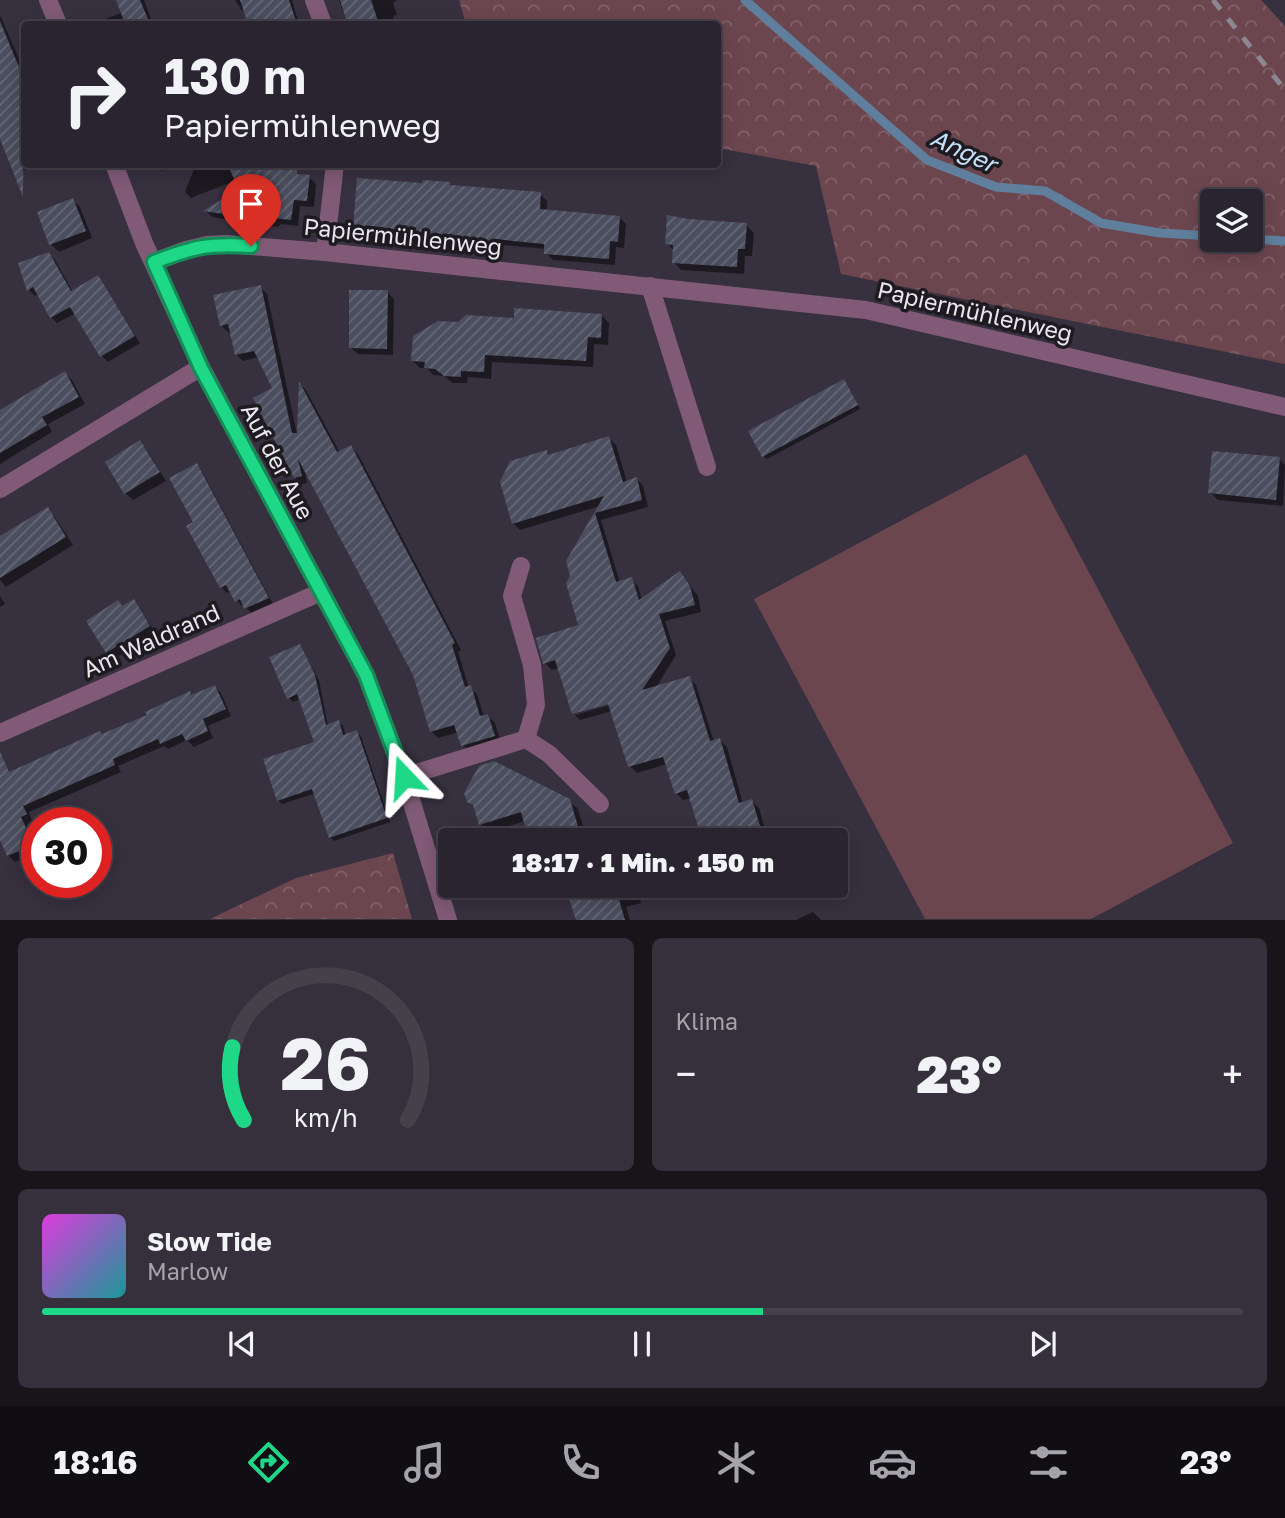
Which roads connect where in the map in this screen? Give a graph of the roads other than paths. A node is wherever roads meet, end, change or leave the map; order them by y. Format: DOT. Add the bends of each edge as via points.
graph roads {
  1 [pos="48,0"];
  2 [pos="314,0"];
  3 [pos="57,21"];
  4 [pos="322,21"];
  5 [pos="116,168"];
  6 [pos="335,168"];
  7 [pos="325,252"];
  8 [pos="154,262"];
  9 [pos="650,286"];
  10 [pos="201,368"];
  11 [pos="1285,407"];
  12 [pos="707,467"];
  13 [pos="0,489"];
  14 [pos="521,566"];
  15 [pos="321,592"];
  16 [pos="0,733"];
  17 [pos="526,739"];
  18 [pos="404,777"];
  19 [pos="600,804"];
  20 [pos="448,919"];
  1 -- 3 [label="street"];
  2 -- 4 [label="street"];
  5 -- 8 [label="street, Auf der Aue"];
  6 -- 7 [label="street"];
  7 -- 8 [label="street, Papiermühlenweg" via="207,245"];
  7 -- 9 [label="street, Papiermühlenweg"];
  8 -- 10 [label="street, Auf der Aue"];
  9 -- 11 [label="street, Papiermühlenweg" via="866,310"];
  9 -- 12 [label="street"];
  10 -- 13 [label="street"];
  10 -- 15 [label="street, Auf der Aue"];
  14 -- 17 [label="street" via="513,596 532,665 536,705"];
  15 -- 16 [label="street, Am Waldrand"];
  15 -- 18 [label="street, Auf der Aue" via="366,675"];
  17 -- 18 [label="street"];
  17 -- 19 [label="street" via="550,754"];
  18 -- 20 [label="street, Auf der Aue"];
}
